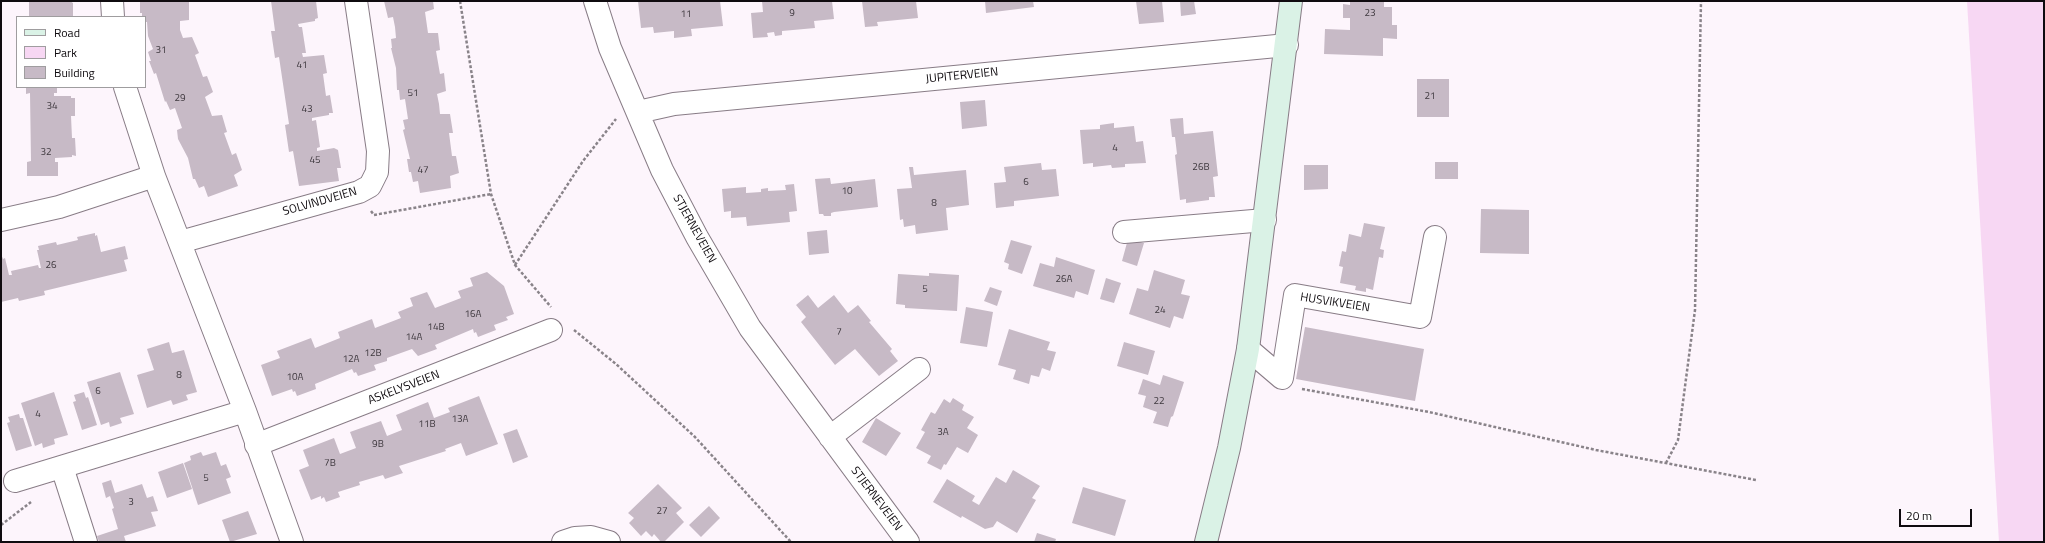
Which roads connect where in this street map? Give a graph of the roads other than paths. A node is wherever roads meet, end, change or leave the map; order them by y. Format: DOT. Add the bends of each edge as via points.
graph roads {
  1 [pos="112,1"];
  2 [pos="356,1"];
  3 [pos="595,1"];
  4 [pos="1291,1"];
  5 [pos="113,16"];
  6 [pos="1287,45"];
  7 [pos="125,88"];
  8 [pos="635,105"];
  9 [pos="154,176"];
  10 [pos="1,220"];
  11 [pos="1265,220"];
  12 [pos="1124,232"];
  13 [pos="1435,237"];
  14 [pos="180,242"];
  15 [pos="559,323"];
  16 [pos="1248,348"];
  17 [pos="919,369"];
  18 [pos="245,411"];
  19 [pos="830,437"];
  20 [pos="256,444"];
  21 [pos="62,467"];
  22 [pos="15,481"];
  23 [pos="86,542"];
  24 [pos="292,542"];
  25 [pos="563,542"];
  26 [pos="610,542"];
  27 [pos="908,542"];
  28 [pos="1206,542"];
  1 -- 5 [label="street"];
  2 -- 14 [label="street, SOLVINDVEIEN" via="378,151 377,172 370,186 359,192"];
  3 -- 8 [label="street, STJERNEVEIEN" via="610,48"];
  4 -- 6 [label="main road"];
  6 -- 8 [label="street, JUPITERVEIEN" via="674,104"];
  6 -- 11 [label="main road"];
  7 -- 9 [label="street"];
  8 -- 19 [label="street, STJERNEVEIEN" via="662,170 697,237 750,328"];
  9 -- 10 [label="street" via="59,207"];
  9 -- 14 [label="street"];
  11 -- 12 [label="street"];
  11 -- 16 [label="main road"];
  13 -- 16 [label="street, HUSVIKVEIEN" via="1420,317 1295,295 1282,378"];
  14 -- 18 [label="street"];
  15 -- 20 [label="street, ASKELYSVEIEN"];
  16 -- 28 [label="main road" via="1229,448"];
  17 -- 19 [label="street"];
  18 -- 20 [label="street"];
  18 -- 21 [label="street"];
  19 -- 27 [label="street, STJERNEVEIEN"];
  20 -- 24 [label="street"];
  21 -- 22 [label="street"];
  21 -- 23 [label="street"];
  25 -- 26 [label="street" via="574,538 591,537"];
}
